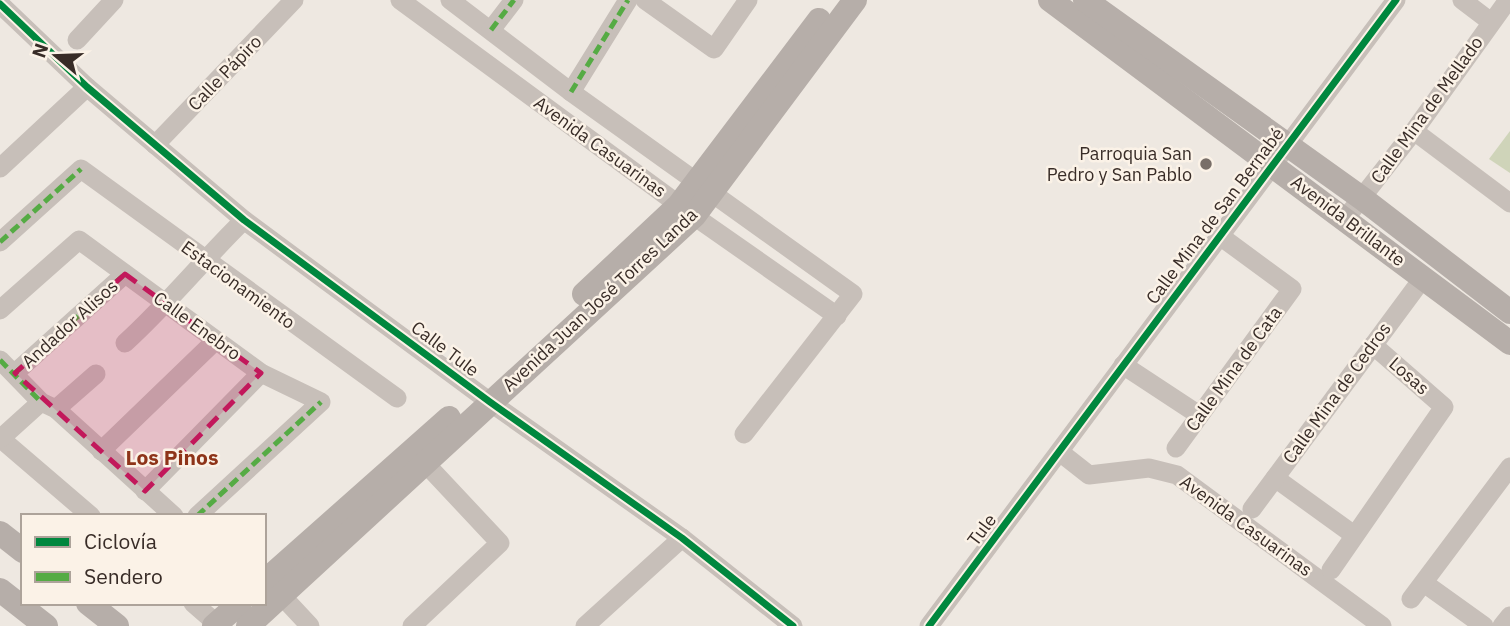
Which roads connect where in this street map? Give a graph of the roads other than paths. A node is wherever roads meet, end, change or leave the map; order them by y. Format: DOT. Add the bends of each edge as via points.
graph roads {
  1 [pos="114,0"];
  2 [pos="294,0"];
  3 [pos="400,0"];
  4 [pos="450,0"];
  5 [pos="514,0"];
  6 [pos="628,0"];
  7 [pos="645,0"];
  8 [pos="748,0"];
  9 [pos="835,0"];
  10 [pos="855,0"];
  11 [pos="1050,0"];
  12 [pos="1085,0"];
  13 [pos="1396,0"];
  14 [pos="1462,0"];
  15 [pos="1508,3"];
  16 [pos="0,4"];
  17 [pos="1491,22"];
  18 [pos="491,30"];
  19 [pos="78,40"];
  20 [pos="87,87"];
  21 [pos="571,92"];
  22 [pos="1414,131"];
  23 [pos="155,145"];
  24 [pos="1281,156"];
  25 [pos="0,168"];
  26 [pos="705,186"];
  27 [pos="1363,199"];
  28 [pos="1510,203"];
  29 [pos="686,210"];
  30 [pos="1345,219"];
  31 [pos="244,220"];
  32 [pos="1220,236"];
  33 [pos="0,242"];
  34 [pos="203,260"];
  35 [pos="125,274"];
  36 [pos="1423,278"];
  37 [pos="167,304"];
  38 [pos="0,310"];
  39 [pos="1510,312"];
  40 [pos="837,316"];
  41 [pos="215,341"];
  42 [pos="125,343"];
  43 [pos="1510,343"];
  44 [pos="1373,345"];
  45 [pos="0,360"];
  46 [pos="1124,365"];
  47 [pos="15,373"];
  48 [pos="261,373"];
  49 [pos="96,374"];
  50 [pos="397,398"];
  51 [pos="484,398"];
  52 [pos="49,405"];
  53 [pos="1199,415"];
  54 [pos="744,434"];
  55 [pos="0,439"];
  56 [pos="1176,448"];
  57 [pos="102,451"];
  58 [pos="1061,453"];
  59 [pos="425,463"];
  60 [pos="1510,467"];
  61 [pos="1275,478"];
  62 [pos="145,491"];
  63 [pos="1252,509"];
  64 [pos="89,514"];
  65 [pos="172,514"];
  66 [pos="199,514"];
  67 [pos="0,533"];
  68 [pos="1354,535"];
  69 [pos="682,538"];
  70 [pos="21,549"];
  71 [pos="1331,570"];
  72 [pos="1424,583"];
  73 [pos="273,589"];
  74 [pos="0,590"];
  75 [pos="1411,599"];
  76 [pos="91,605"];
  77 [pos="195,605"];
  78 [pos="238,605"];
  79 [pos="262,605"];
  80 [pos="1510,616"];
  81 [pos="782,623"];
  82 [pos="216,625"];
  83 [pos="46,626"];
  84 [pos="117,626"];
  85 [pos="248,626"];
  86 [pos="310,626"];
  87 [pos="412,626"];
  88 [pos="585,626"];
  89 [pos="929,626"];
  90 [pos="1382,626"];
  91 [pos="1484,626"];
  92 [pos="1502,626"];
  1 -- 19 [label="street"];
  2 -- 23 [label="street, Calle Pápiro"];
  3 -- 29 [label="street, Avenida Casuarinas"];
  4 -- 18 [label="street, Avenida Casuarinas"];
  5 -- 18 [label="street"];
  6 -- 21 [label="street"];
  7 -- 8 [label="street" via="714,49"];
  9 -- 26 [label="main road, Avenida Juan José Torres Landa"];
  10 -- 26 [label="main road, Avenida Juan José Torres Landa"];
  11 -- 24 [label="main road, Avenida Brillante"];
  12 -- 24 [label="main road, Avenida Brillante"];
  13 -- 24 [label="street, Calle Mina de San Bernabé"];
  14 -- 17 [label="street"];
  15 -- 17 [label="street, Calle Mina de Mellado"];
  16 -- 20 [label="street, Calle Tule"];
  17 -- 22 [label="street, Calle Mina de Mellado"];
  18 -- 21 [label="street, Avenida Casuarinas"];
  20 -- 23 [label="street, Calle Tule"];
  20 -- 25 [label="street"];
  21 -- 26 [label="street, Avenida Casuarinas"];
  22 -- 27 [label="street, Calle Mina de Mellado"];
  22 -- 28 [label="street"];
  23 -- 31 [label="street, Calle Tule"];
  24 -- 27 [label="main road, Avenida Brillante"];
  24 -- 30 [label="main road, Avenida Brillante"];
  24 -- 32 [label="street, Calle Mina de San Bernabé"];
  26 -- 29 [label="main road, Avenida Juan José Torres Landa"];
  26 -- 40 [label="street, Avenida Casuarinas" via="853,294"];
  27 -- 30 [label="street, Calle Mina de Mellado"];
  27 -- 39 [label="main road, Avenida Brillante"];
  29 -- 40 [label="street, Avenida Casuarinas"];
  29 -- 51 [label="main road, Avenida Juan José Torres Landa"];
  30 -- 36 [label="main road, Avenida Brillante"];
  31 -- 34 [label="street"];
  31 -- 51 [label="street, Calle Tule"];
  32 -- 46 [label="street, Calle Mina de San Bernabé"];
  32 -- 53 [label="street, Calle Mina de Cata" via="1292,289"];
  33 -- 34 [label="street, Estacionamiento" via="81,169"];
  34 -- 37 [label="street"];
  34 -- 50 [label="street, Estacionamiento"];
  35 -- 37 [label="street, Calle Enebro"];
  35 -- 38 [label="street, Calle Enebro" via="79,240"];
  35 -- 47 [label="street, Andador Alisos"];
  36 -- 43 [label="main road, Avenida Brillante"];
  36 -- 44 [label="street, Calle Mina de Cedros"];
  37 -- 41 [label="street, Calle Enebro"];
  37 -- 42 [label="street"];
  40 -- 54 [label="street"];
  41 -- 48 [label="street, Calle Enebro"];
  41 -- 57 [label="street"];
  44 -- 61 [label="street, Calle Mina de Cedros"];
  44 -- 68 [label="street, Losas" via="1444,408"];
  45 -- 47 [label="street"];
  46 -- 53 [label="street"];
  46 -- 58 [label="street, Calle Mina de San Bernabé"];
  47 -- 52 [label="street"];
  48 -- 62 [label="street"];
  48 -- 66 [label="street, Calle Enebro" via="321,402"];
  49 -- 52 [label="street"];
  51 -- 59 [label="main road, Avenida Juan José Torres Landa"];
  51 -- 69 [label="street, Calle Tule"];
  51 -- 73 [label="main road, Avenida Juan José Torres Landa"];
  52 -- 55 [label="street"];
  52 -- 57 [label="street"];
  53 -- 56 [label="street, Calle Mina de Cata"];
  55 -- 64 [label="street"];
  57 -- 62 [label="street"];
  58 -- 89 [label="street, Tule"];
  58 -- 90 [label="street, Avenida Casuarinas" via="1089,475 1149,468 1177,475"];
  59 -- 73 [label="main road, Avenida Juan José Torres Landa"];
  59 -- 87 [label="street" via="500,544"];
  60 -- 72 [label="street"];
  61 -- 63 [label="street, Calle Mina de Cedros"];
  61 -- 68 [label="street"];
  62 -- 65 [label="street"];
  67 -- 70 [label="main road"];
  68 -- 71 [label="street"];
  69 -- 81 [label="street, Calle Tule"];
  69 -- 88 [label="street"];
  72 -- 75 [label="street"];
  72 -- 91 [label="street"];
  73 -- 86 [label="street"];
  74 -- 83 [label="main road"];
  76 -- 84 [label="main road"];
  77 -- 82 [label="street"];
  78 -- 82 [label="main road"];
  79 -- 85 [label="main road, Avenida Juan José Torres Landa"];
  80 -- 92 [label="street"];
}
